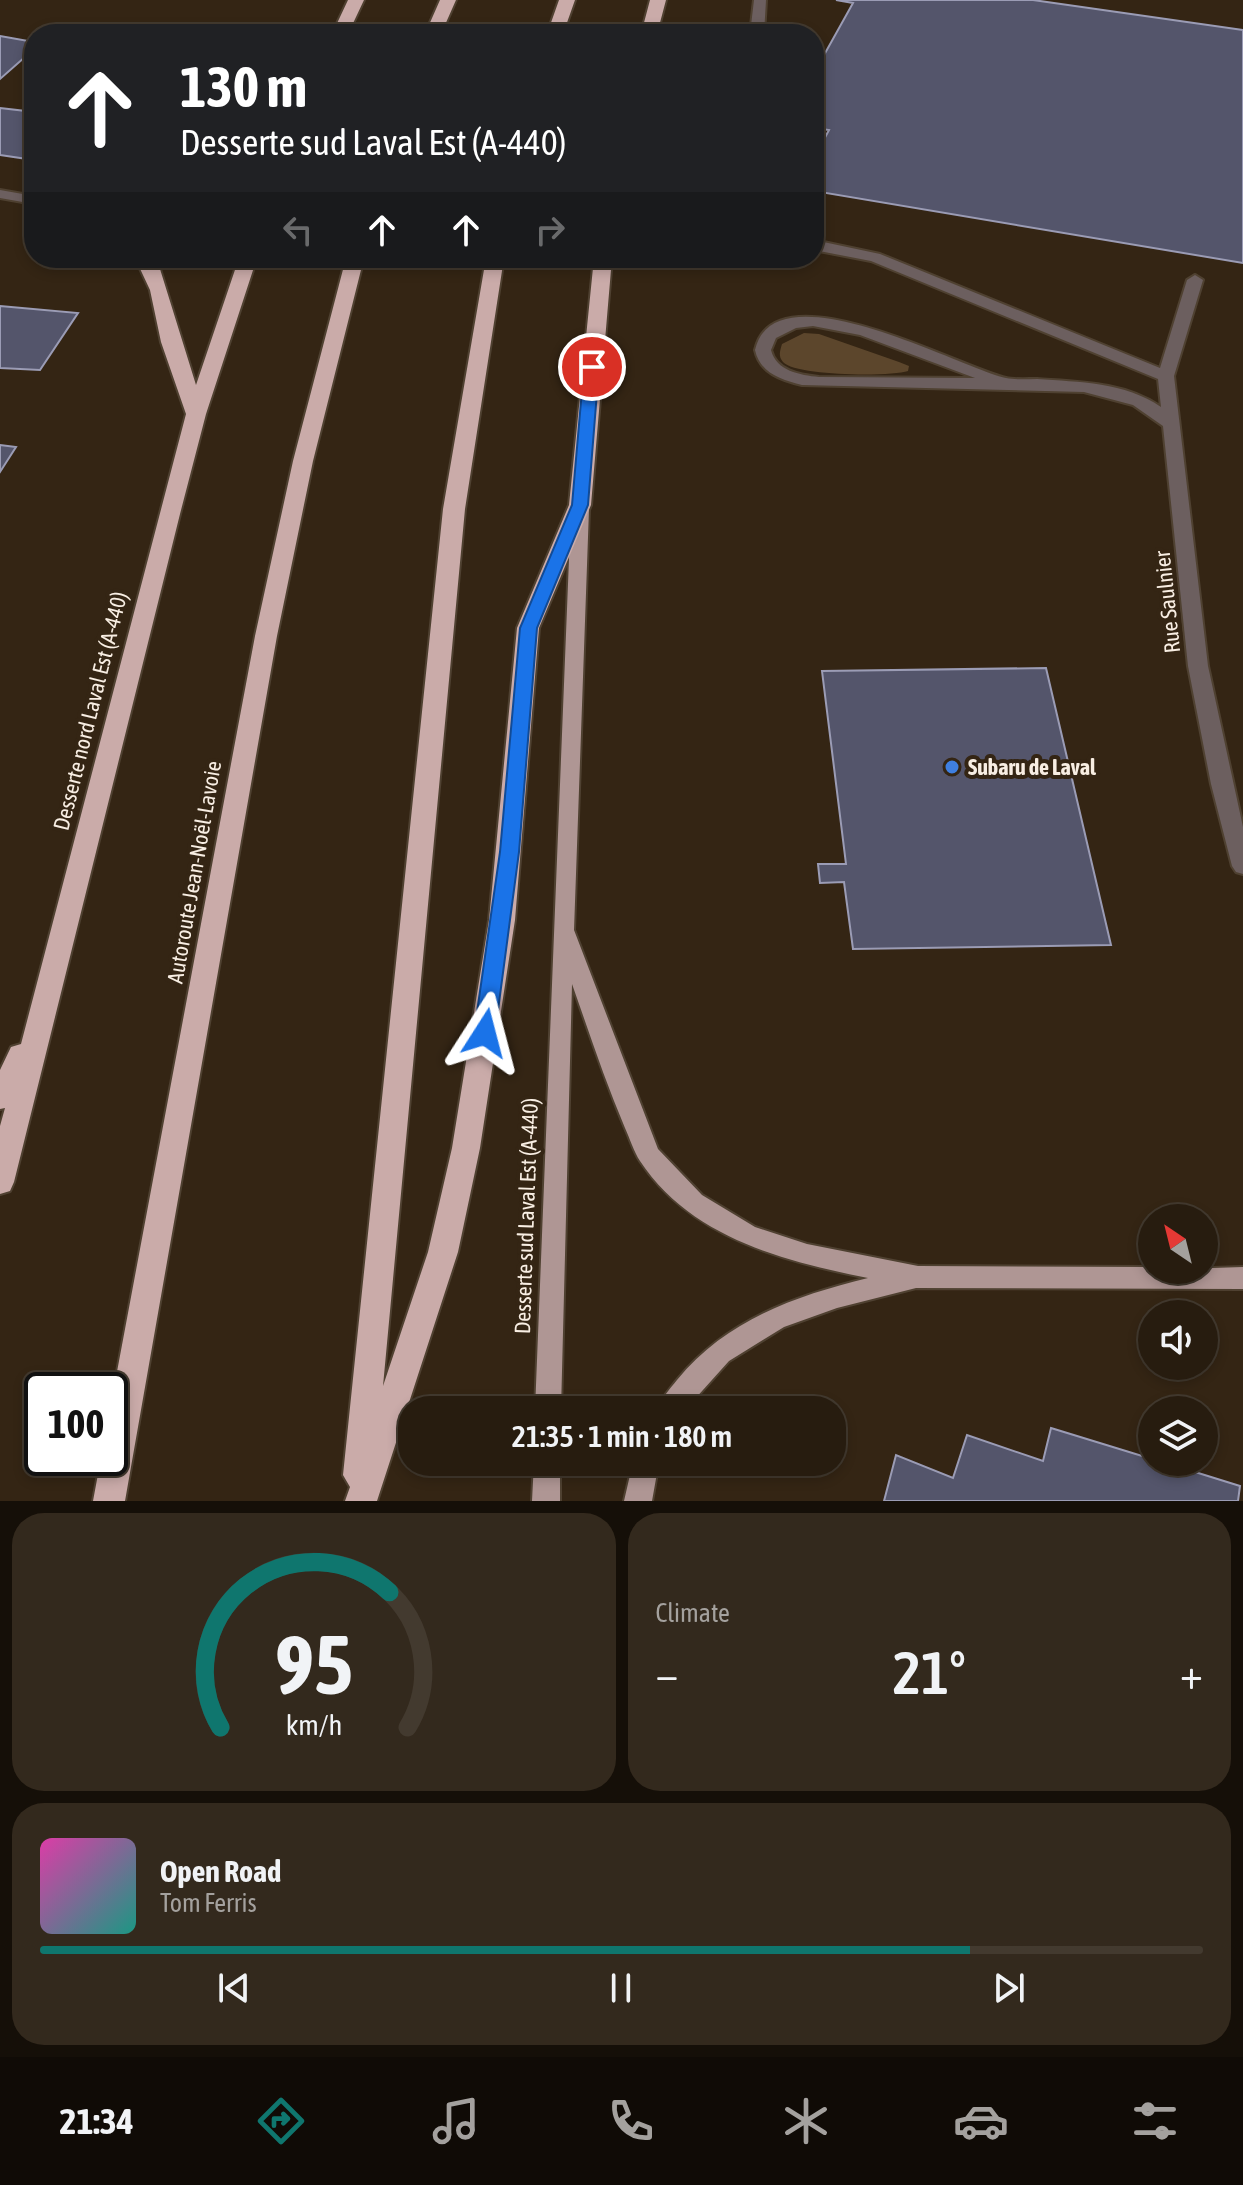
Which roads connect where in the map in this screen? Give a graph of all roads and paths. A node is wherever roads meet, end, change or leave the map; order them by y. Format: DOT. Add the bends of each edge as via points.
graph roads {
  1 [pos="356,0"];
  2 [pos="448,0"];
  3 [pos="567,0"];
  4 [pos="658,0"];
  5 [pos="760,0"];
  6 [pos="345,24"];
  7 [pos="437,24"];
  8 [pos="559,24"];
  9 [pos="652,24"];
  10 [pos="758,24"];
  11 [pos="0,194"];
  12 [pos="24,198"];
  13 [pos="824,247"];
  14 [pos="149,268"];
  15 [pos="245,268"];
  16 [pos="352,268"];
  17 [pos="493,268"];
  18 [pos="602,268"];
  19 [pos="1195,280"];
  20 [pos="943,361"];
  21 [pos="1166,376"];
  22 [pos="997,380"];
  23 [pos="942,382"];
  24 [pos="196,414"];
  25 [pos="1173,426"];
  26 [pos="580,505"];
  27 [pos="1243,866"];
  28 [pos="563,928"];
  29 [pos="41,1013"];
  30 [pos="0,1098"];
  31 [pos="0,1182"];
  32 [pos="918,1277"];
  33 [pos="1243,1278"];
  34 [pos="548,1396"];
  35 [pos="681,1396"];
  36 [pos="547,1476"];
  37 [pos="643,1476"];
  38 [pos="109,1501"];
  39 [pos="359,1501"];
  40 [pos="546,1501"];
  41 [pos="638,1501"];
  1 -- 6 [label="highway"];
  2 -- 7 [label="highway"];
  3 -- 8 [label="highway"];
  4 -- 9 [label="highway"];
  5 -- 10 [label="street"];
  11 -- 12 [label="street"];
  13 -- 21 [label="street" via="875,257"];
  14 -- 24 [label="highway"];
  15 -- 24 [label="highway, Desserte nord Laval Est (A-440)"];
  16 -- 38 [label="highway, Autoroute Jean-Noël-Lavoie" via="269,621"];
  17 -- 39 [label="highway" via="454,509"];
  18 -- 26 [label="highway, Desserte sud Laval Est (A-440)"];
  19 -- 21 [label="street"];
  20 -- 22 [label="street"];
  20 -- 23 [label="street"];
  20 -- 23 [label="street" via="847,327 810,320 776,330 762,347 768,364 793,378"];
  21 -- 25 [label="street, Rue Saulnier"];
  22 -- 23 [label="street"];
  22 -- 25 [label="street" via="1121,394 1141,401"];
  24 -- 29 [label="highway, Desserte nord Laval Est (A-440)"];
  25 -- 27 [label="street, Rue Saulnier" via="1198,666"];
  26 -- 28 [label="main road, Desserte sud Laval Est (A-440)"];
  26 -- 39 [label="highway" via="528,628 502,920 453,1211"];
  28 -- 32 [label="main road" via="641,1140 673,1184 747,1235 807,1255"];
  28 -- 34 [label="main road, Desserte sud Laval Est (A-440)"];
  29 -- 30 [label="highway"];
  29 -- 31 [label="highway, Desserte nord Laval Est (A-440)"];
  32 -- 33 [label="main road"];
  32 -- 35 [label="main road" via="806,1304 757,1326 717,1353"];
  36 -- 40 [label="main road"];
  37 -- 41 [label="main road"];
}
